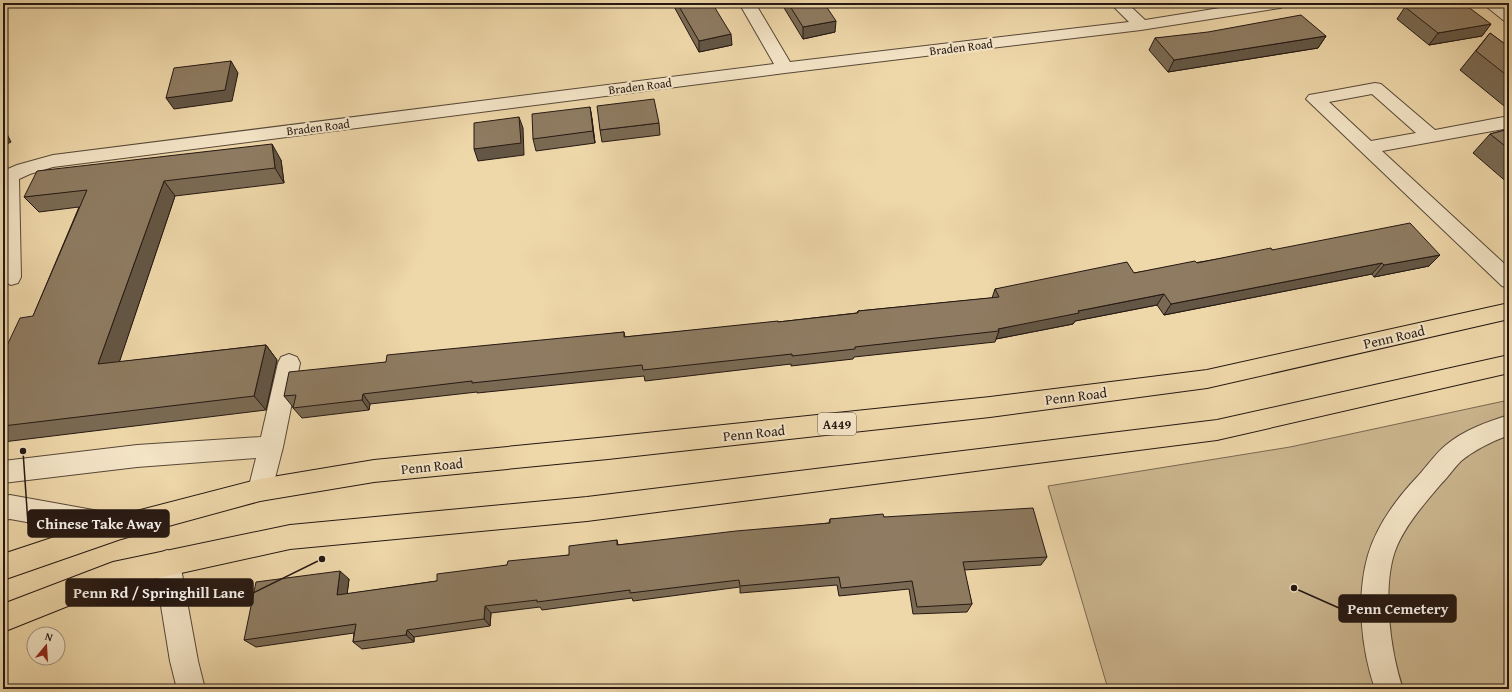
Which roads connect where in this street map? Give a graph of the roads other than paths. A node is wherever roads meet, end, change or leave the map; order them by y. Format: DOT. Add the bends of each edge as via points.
graph roads {
  1 [pos="746,3"];
  2 [pos="1118,3"];
  3 [pos="1280,3"];
  4 [pos="1490,3"];
  5 [pos="1509,17"];
  6 [pos="1141,25"];
  7 [pos="785,68"];
  8 [pos="1509,122"];
  9 [pos="1431,136"];
  10 [pos="1367,148"];
  11 [pos="6,178"];
  12 [pos="11,277"];
  13 [pos="1509,280"];
  14 [pos="1509,310"];
  15 [pos="289,363"];
  16 [pos="1509,364"];
  17 [pos="1509,425"];
  18 [pos="270,447"];
  19 [pos="3,472"];
  20 [pos="260,490"];
  21 [pos="3,508"];
  22 [pos="121,527"];
  23 [pos="167,563"];
  24 [pos="3,567"];
  25 [pos="3,618"];
  26 [pos="191,689"];
  27 [pos="1389,689"];
  1 -- 7 [label="street"];
  2 -- 6 [label="street"];
  3 -- 6 [label="street, Braden Road"];
  4 -- 5 [label="street"];
  6 -- 7 [label="street, Braden Road"];
  7 -- 11 [label="street, Braden Road" via="53,160"];
  8 -- 9 [label="street"];
  9 -- 10 [label="street"];
  9 -- 10 [label="street" via="1375,88 1315,100"];
  10 -- 13 [label="street"];
  11 -- 12 [label="street"];
  14 -- 20 [label="highway, Penn Road / A449" via="1207,379 983,408 374,471"];
  15 -- 18 [label="street"];
  16 -- 23 [label="highway" via="1217,430 587,509 290,537"];
  17 -- 27 [label="street" via="1497,428 1454,452 1398,520 1381,554 1375,592 1377,638"];
  18 -- 19 [label="street" via="73,462"];
  18 -- 20 [label="street"];
  20 -- 22 [label="highway, Penn Road / A449"];
  21 -- 22 [label="street"];
  22 -- 24 [label="highway, Penn Road / A449"];
  23 -- 25 [label="highway" via="113,575"];
  23 -- 26 [label="street"];
}
